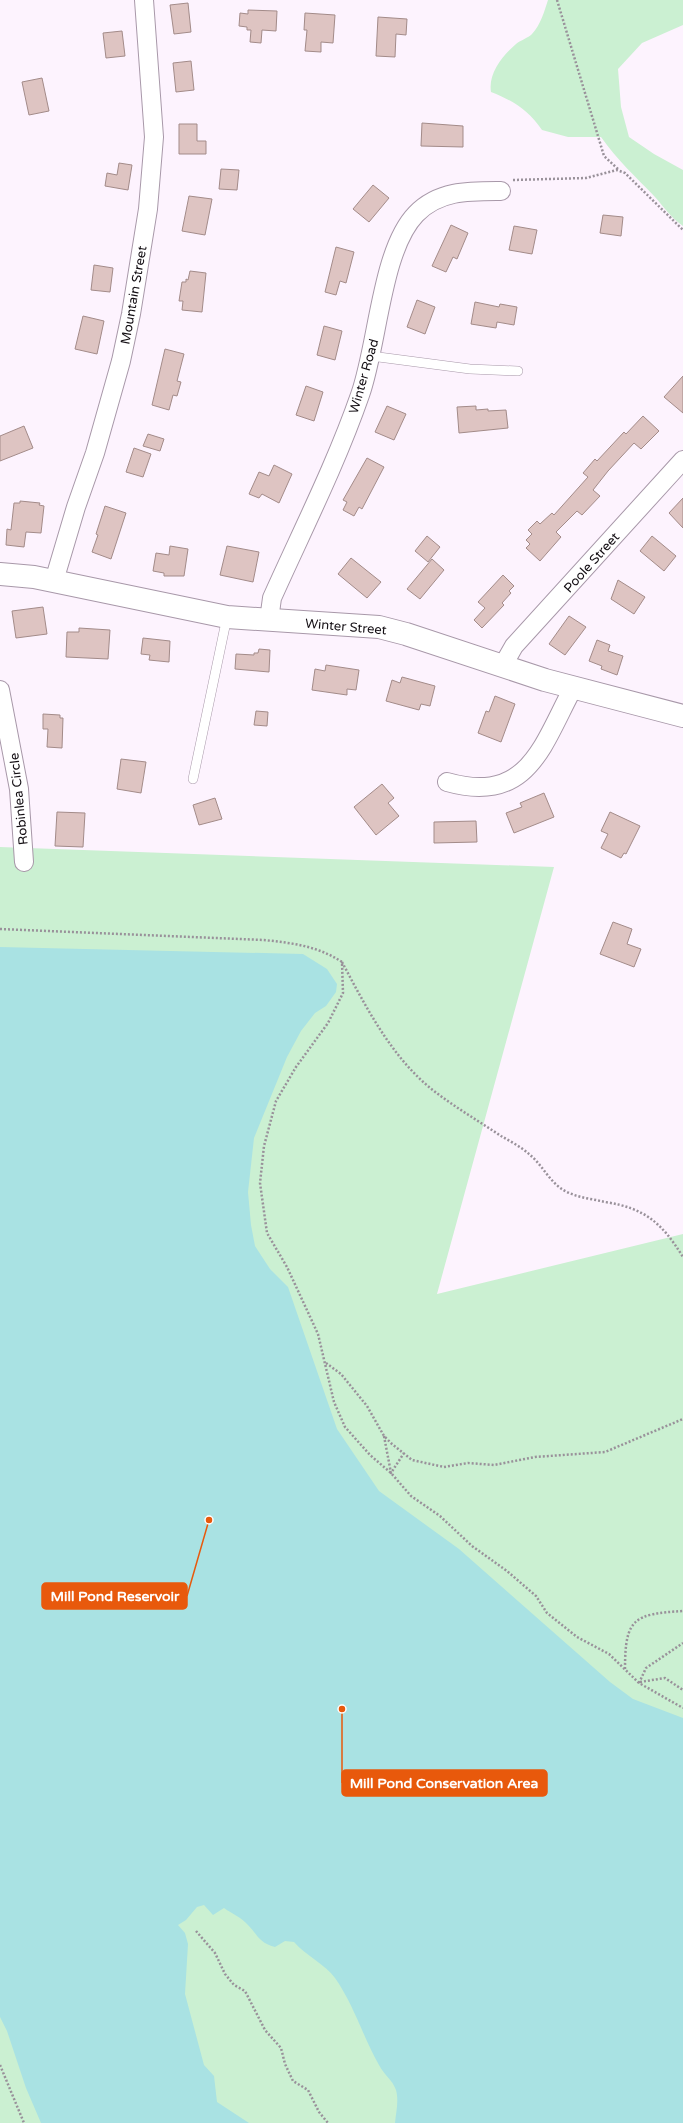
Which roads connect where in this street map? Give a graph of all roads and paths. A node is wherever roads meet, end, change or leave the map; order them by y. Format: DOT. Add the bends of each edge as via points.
graph roads {
  1 [pos="144,0"];
  2 [pos="557,0"];
  3 [pos="620,171"];
  4 [pos="501,191"];
  5 [pos="683,230"];
  6 [pos="371,356"];
  7 [pos="518,371"];
  8 [pos="683,460"];
  9 [pos="0,574"];
  10 [pos="54,581"];
  11 [pos="227,617"];
  12 [pos="269,620"];
  13 [pos="502,667"];
  14 [pos="573,688"];
  15 [pos="0,690"];
  16 [pos="683,716"];
  17 [pos="193,778"];
  18 [pos="447,782"];
  19 [pos="24,862"];
  20 [pos="0,929"];
  21 [pos="342,962"];
  22 [pos="683,1257"];
  23 [pos="325,1363"];
  24 [pos="683,1419"];
  25 [pos="384,1436"];
  26 [pos="404,1453"];
  27 [pos="391,1473"];
  28 [pos="683,1611"];
  29 [pos="683,1643"];
  30 [pos="625,1670"];
  31 [pos="639,1683"];
  32 [pos="683,1690"];
  33 [pos="683,1708"];
  34 [pos="196,1931"];
  35 [pos="0,2065"];
  36 [pos="24,2123"];
  37 [pos="328,2123"];
  1 -- 10 [label="street, Mountain Street" via="154,137 148,209 121,361"];
  2 -- 3 [label="path" via="604,156"];
  3 -- 4 [label="path" via="586,178 513,180"];
  3 -- 5 [label="path"];
  4 -- 6 [label="street, Winter Road" via="447,195 424,208 411,220 394,254"];
  6 -- 7 [label="lane" via="465,369"];
  6 -- 12 [label="street, Winter Road" via="348,426 272,598"];
  8 -- 13 [label="street, Poole Street" via="514,646"];
  9 -- 10 [label="street, Winter Street"];
  10 -- 11 [label="street, Winter Street"];
  11 -- 12 [label="street, Winter Street"];
  11 -- 17 [label="lane"];
  12 -- 13 [label="street, Winter Street" via="379,627"];
  13 -- 14 [label="street, Winter Street"];
  14 -- 16 [label="street, Winter Street"];
  14 -- 18 [label="street" via="526,770 500,784 487,787 461,786"];
  15 -- 19 [label="street, Robinlea Circle" via="19,789"];
  20 -- 21 [label="path" via="296,943 326,952"];
  21 -- 22 [label="path" via="364,1003 416,1076 444,1098 529,1154 554,1182 567,1192 582,1198 623,1205 644,1214 673,1241"];
  21 -- 23 [label="path" via="343,993 328,1023 296,1067 276,1101 264,1146 260,1183 267,1233 287,1267 318,1334"];
  23 -- 25 [label="path" via="341,1374 367,1406"];
  23 -- 27 [label="path" via="334,1402 345,1427 370,1455"];
  24 -- 26 [label="path" via="605,1452 535,1457 494,1465 468,1463 444,1467 412,1460"];
  25 -- 26 [label="path"];
  25 -- 27 [label="path"];
  26 -- 27 [label="path"];
  27 -- 30 [label="path" via="411,1496 440,1516 472,1546 536,1596 553,1617 577,1637 608,1654"];
  28 -- 30 [label="path" via="653,1613 635,1622 627,1636"];
  29 -- 31 [label="path" via="646,1668"];
  30 -- 31 [label="path"];
  31 -- 32 [label="path" via="665,1678"];
  31 -- 33 [label="path"];
  34 -- 37 [label="path" via="215,1953 225,1974 234,1985 245,1991 265,2030 281,2048 293,2081 308,2090"];
  35 -- 36 [label="path"];
}
